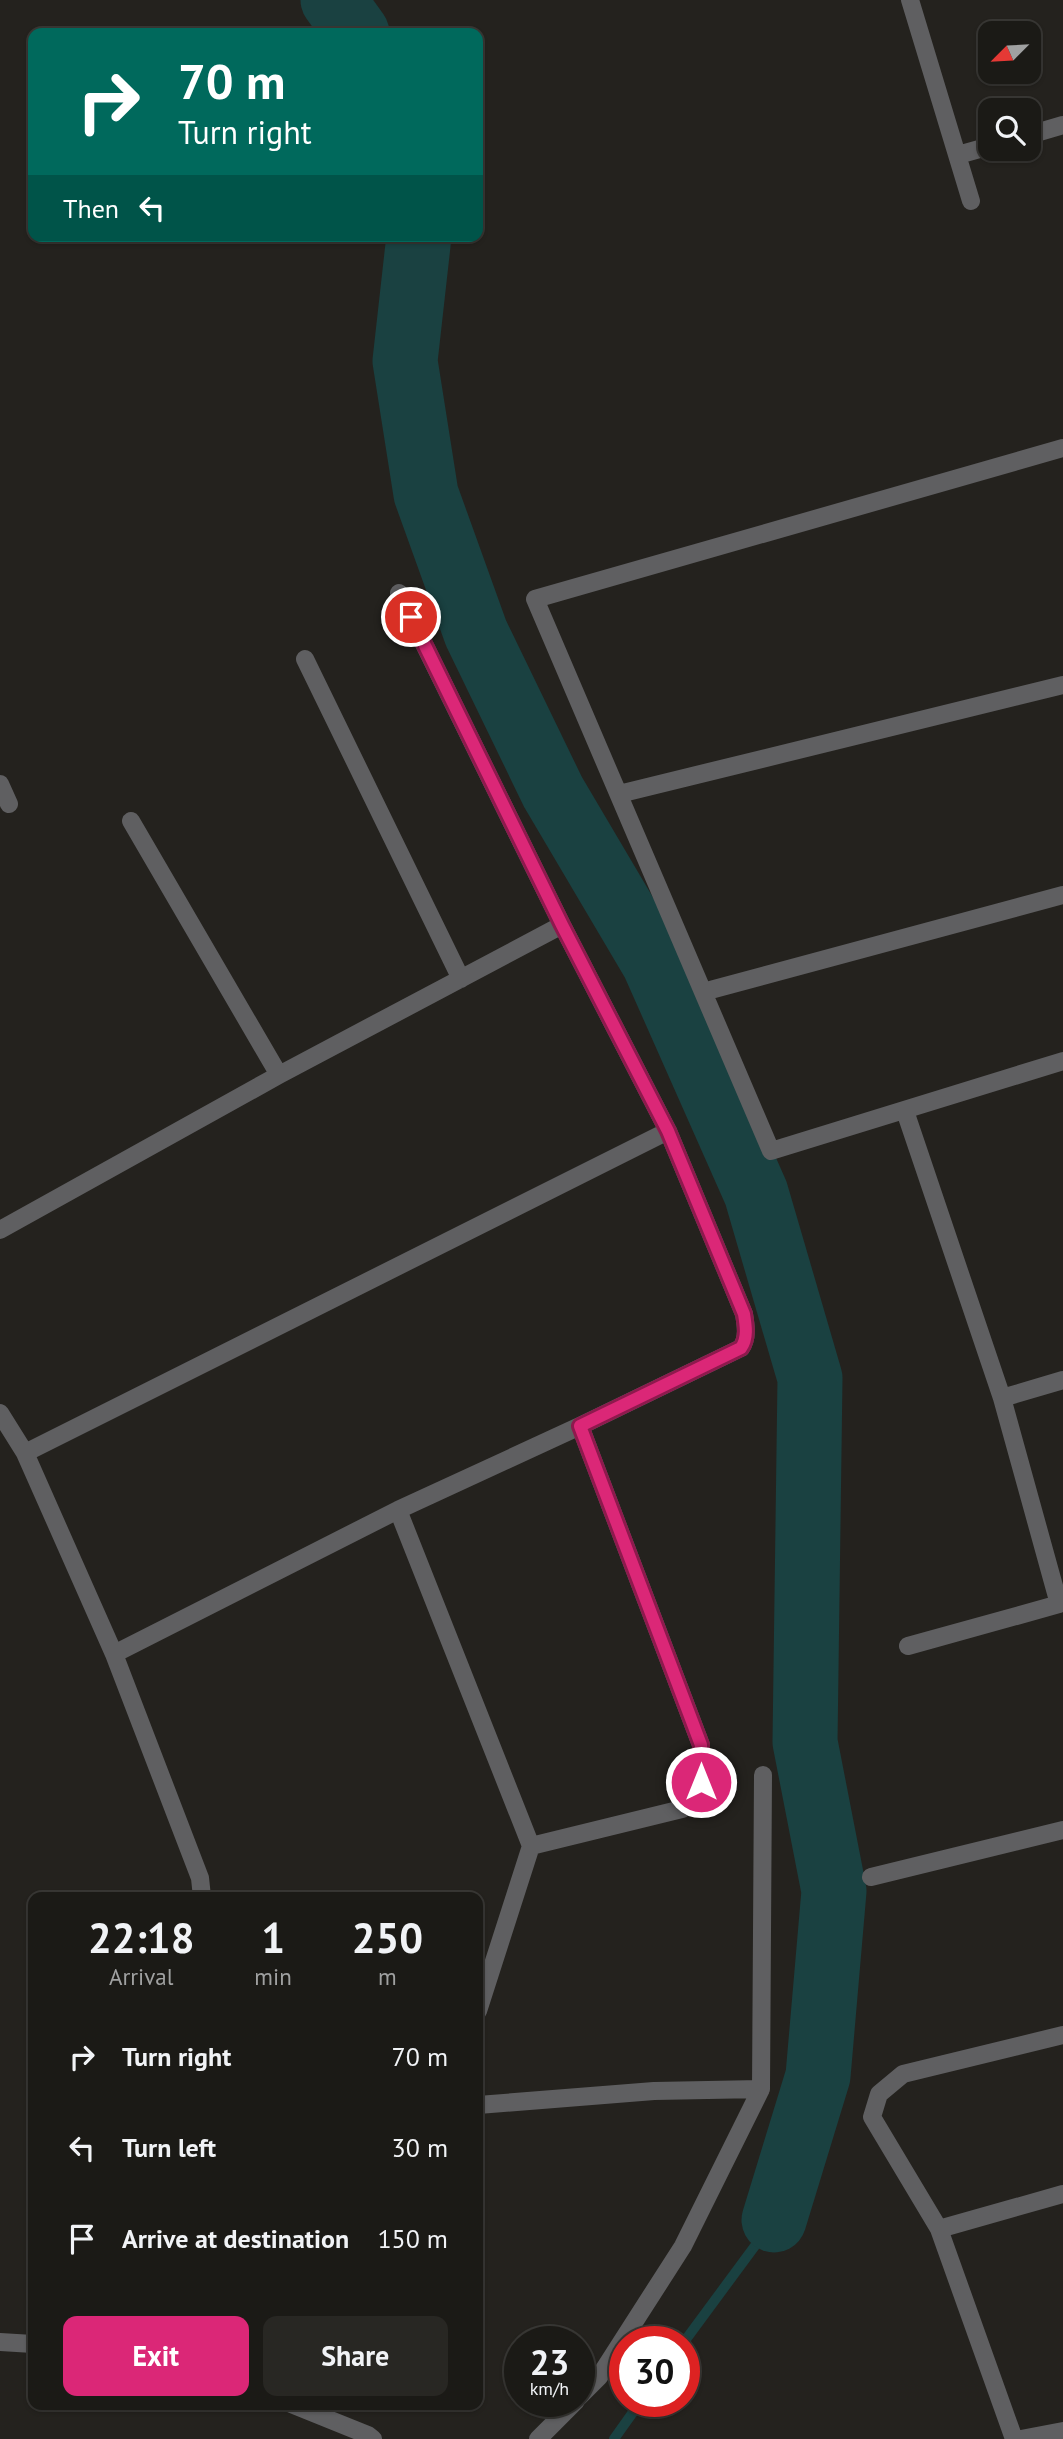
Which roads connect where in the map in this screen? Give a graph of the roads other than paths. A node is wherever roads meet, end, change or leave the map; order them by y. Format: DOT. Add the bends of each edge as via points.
graph roads {
  1 [pos="910,0"];
  2 [pos="1063,125"];
  3 [pos="1041,131"];
  4 [pos="978,149"];
  5 [pos="958,155"];
  6 [pos="971,201"];
  7 [pos="1063,449"];
  8 [pos="399,593"];
  9 [pos="305,659"];
  10 [pos="1063,685"];
  11 [pos="0,784"];
  12 [pos="619,794"];
  13 [pos="9,804"];
  14 [pos="131,821"];
  15 [pos="1063,895"];
  16 [pos="562,925"];
  17 [pos="461,979"];
  18 [pos="703,992"];
  19 [pos="1063,1061"];
  20 [pos="279,1075"];
  21 [pos="905,1111"];
  22 [pos="668,1131"];
  23 [pos="0,1230"];
  24 [pos="1063,1380"];
  25 [pos="1002,1398"];
  26 [pos="0,1413"];
  27 [pos="580,1426"];
  28 [pos="25,1454"];
  29 [pos="398,1510"];
  30 [pos="1061,1603"];
  31 [pos="908,1646"];
  32 [pos="114,1654"];
  33 [pos="763,1775"];
  34 [pos="1063,1830"];
  35 [pos="531,1846"];
  36 [pos="871,1877"];
  37 [pos="201,1892"];
  38 [pos="483,1995"];
  39 [pos="1063,2035"];
  40 [pos="761,2089"];
  41 [pos="483,2105"];
  42 [pos="1063,2194"];
  43 [pos="939,2229"];
  44 [pos="0,2342"];
  45 [pos="28,2344"];
  46 [pos="595,2381"];
  47 [pos="307,2410"];
  48 [pos="560,2417"];
  49 [pos="1062,2434"];
  50 [pos="373,2439"];
  51 [pos="538,2439"];
  52 [pos="1014,2439"];
  53 [pos="1021,2439"];
  1 -- 5 [label="street"];
  2 -- 3 [label="street"];
  4 -- 5 [label="street"];
  5 -- 6 [label="street"];
  7 -- 12 [label="street" via="535,599"];
  8 -- 16 [label="street"];
  9 -- 17 [label="street"];
  10 -- 12 [label="street"];
  11 -- 13 [label="street"];
  12 -- 18 [label="street"];
  14 -- 20 [label="street"];
  15 -- 18 [label="street"];
  16 -- 17 [label="street"];
  16 -- 22 [label="street"];
  17 -- 20 [label="street"];
  18 -- 21 [label="street" via="771,1151"];
  19 -- 21 [label="street"];
  20 -- 23 [label="street"];
  21 -- 25 [label="street"];
  22 -- 27 [label="street" via="744,1314 745,1342 741,1348"];
  22 -- 28 [label="street"];
  24 -- 25 [label="street"];
  25 -- 30 [label="street"];
  26 -- 28 [label="street"];
  27 -- 29 [label="street"];
  27 -- 35 [label="street" via="701,1745 701,1782 682,1809"];
  28 -- 32 [label="street"];
  29 -- 32 [label="street"];
  29 -- 35 [label="street"];
  30 -- 31 [label="street"];
  32 -- 37 [label="street"];
  33 -- 40 [label="street"];
  34 -- 36 [label="street"];
  35 -- 38 [label="street"];
  39 -- 43 [label="street" via="903,2074 879,2094 872,2117"];
  40 -- 41 [label="street" via="654,2091"];
  40 -- 46 [label="street" via="683,2246"];
  42 -- 43 [label="street"];
  43 -- 52 [label="street"];
  44 -- 45 [label="street"];
  47 -- 50 [label="street"];
  48 -- 51 [label="street"];
  49 -- 53 [label="street"];
}
